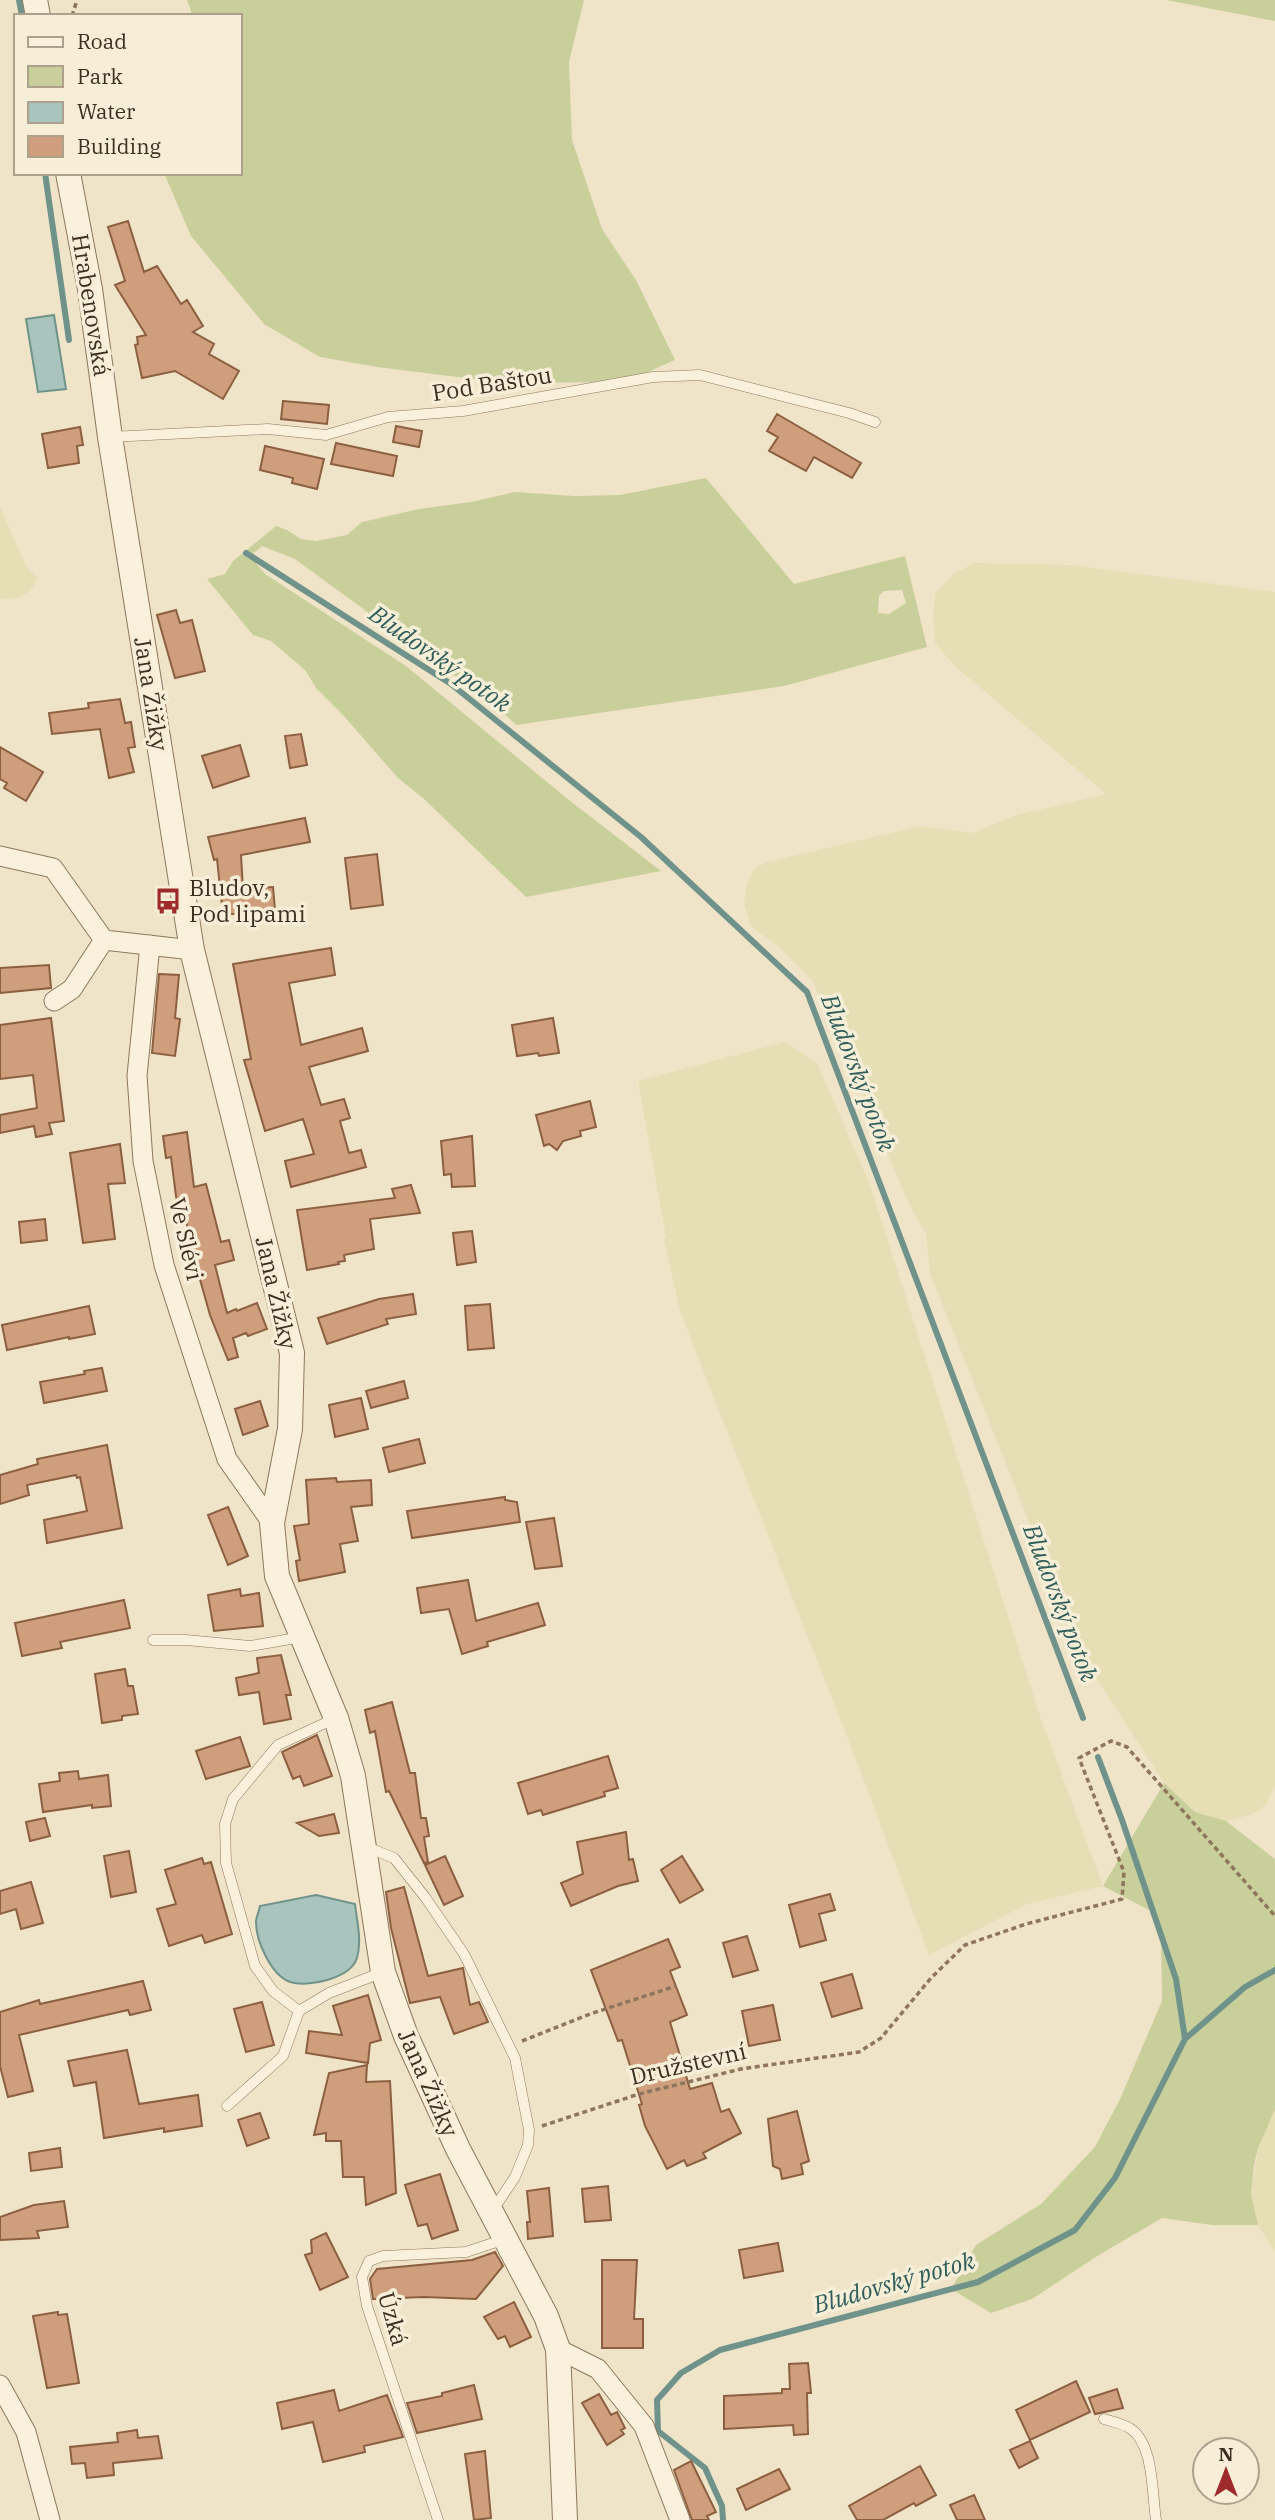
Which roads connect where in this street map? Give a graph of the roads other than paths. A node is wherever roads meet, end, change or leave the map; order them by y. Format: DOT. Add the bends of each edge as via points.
graph roads {
  1 [pos="68,175"];
  2 [pos="875,422"];
  3 [pos="110,437"];
  4 [pos="0,856"];
  5 [pos="104,940"];
  6 [pos="150,945"];
  7 [pos="192,950"];
  8 [pos="54,1001"];
  9 [pos="272,1523"];
  10 [pos="303,1637"];
  11 [pos="153,1640"];
  12 [pos="336,1718"];
  13 [pos="364,1846"];
  14 [pos="383,1972"];
  15 [pos="299,2011"];
  16 [pos="227,2106"];
  17 [pos="491,2213"];
  18 [pos="506,2239"];
  19 [pos="558,2349"];
  20 [pos="0,2385"];
  21 [pos="1104,2419"];
  22 [pos="50,2520"];
  23 [pos="438,2520"];
  24 [pos="565,2520"];
  25 [pos="680,2520"];
  26 [pos="1156,2520"];
  1 -- 3 [label="street, Hrabenovská"];
  2 -- 3 [label="lane, Pod Baštou" via="701,375 653,377 463,411 387,417 326,435 268,429"];
  3 -- 7 [label="street, Jana Žižky"];
  4 -- 5 [label="street" via="53,867"];
  5 -- 6 [label="street"];
  5 -- 8 [label="street" via="72,989"];
  6 -- 7 [label="street"];
  6 -- 9 [label="street, Ve Slévi" via="137,1076 143,1161 164,1265 227,1459"];
  7 -- 9 [label="street, Jana Žižky" via="292,1353 290,1429"];
  9 -- 10 [label="street, Jana Žižky" via="277,1576"];
  10 -- 11 [label="lane" via="250,1646"];
  10 -- 12 [label="street, Jana Žižky"];
  12 -- 13 [label="street, Jana Žižky" via="353,1776"];
  12 -- 15 [label="lane" via="278,1745 233,1799 225,1824 226,1863 255,1966 273,1992"];
  13 -- 14 [label="street, Jana Žižky"];
  13 -- 17 [label="lane" via="394,1858 425,1897 464,1954 515,2057 528,2145 515,2177"];
  14 -- 15 [label="lane" via="329,1993"];
  14 -- 17 [label="street, Jana Žižky" via="406,2036"];
  15 -- 16 [label="lane" via="283,2056"];
  17 -- 18 [label="street, Jana Žižky"];
  18 -- 19 [label="street, Jana Žižky"];
  18 -- 23 [label="lane, Úzká" via="466,2252 383,2256 369,2261 362,2277 367,2306"];
  19 -- 24 [label="street, Jana Žižky"];
  19 -- 25 [label="street" via="598,2369 643,2426"];
  20 -- 22 [label="street" via="26,2432"];
  21 -- 26 [label="lane" via="1131,2429 1142,2440"];
}
